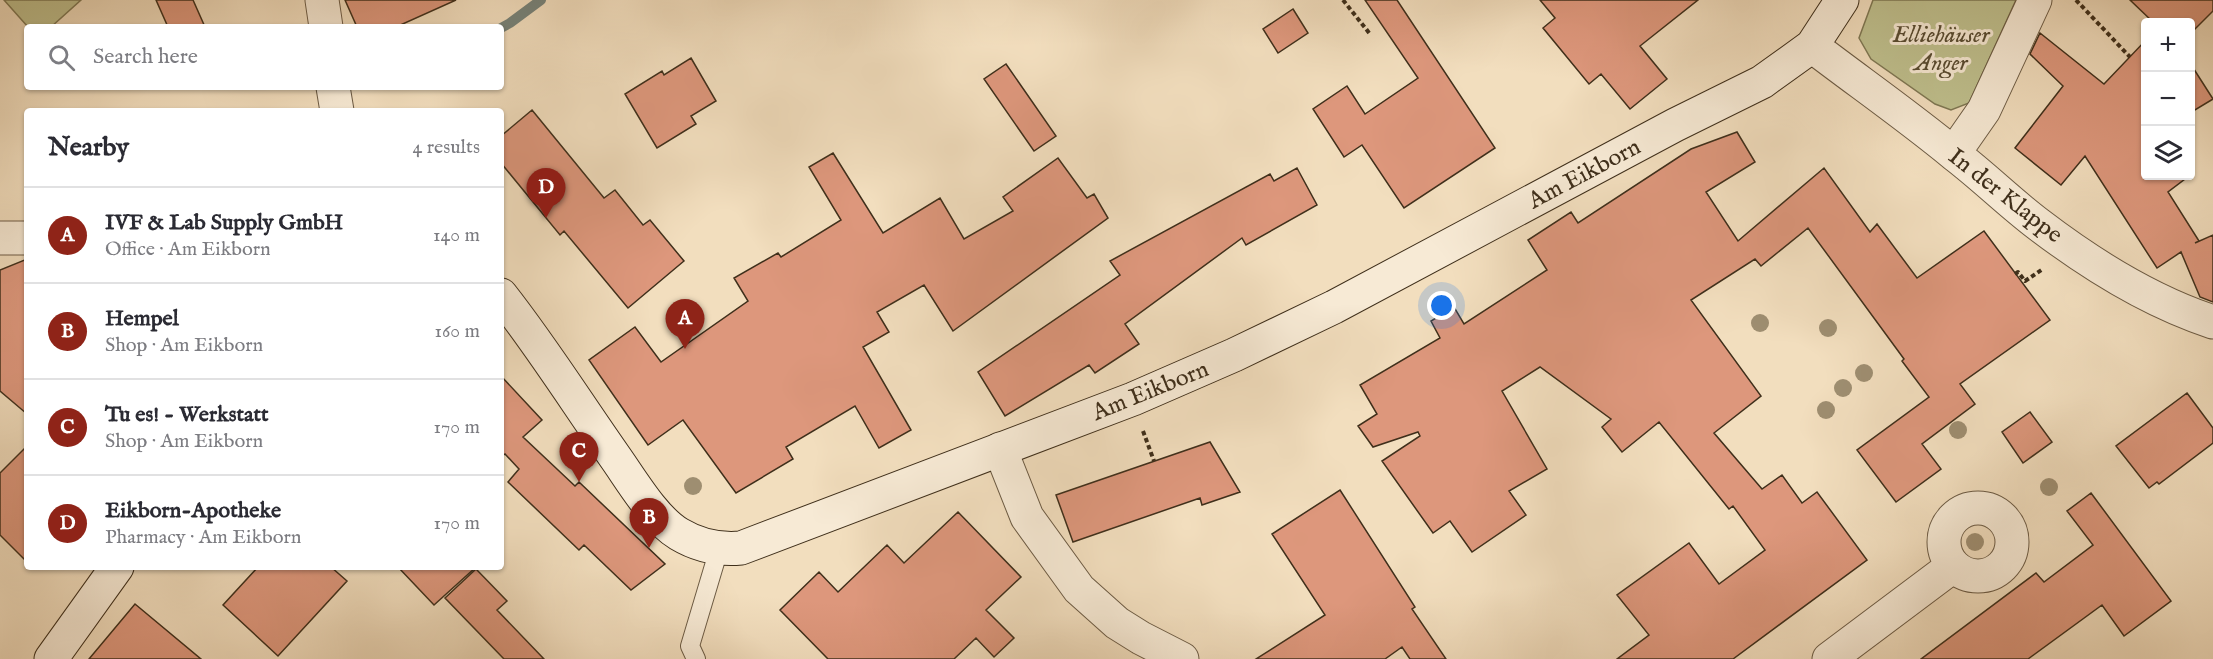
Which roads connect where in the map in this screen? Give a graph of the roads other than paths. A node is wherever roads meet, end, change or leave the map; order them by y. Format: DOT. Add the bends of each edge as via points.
graph roads {
  1 [pos="322,0"];
  2 [pos="1842,0"];
  3 [pos="2035,0"];
  4 [pos="326,24"];
  5 [pos="1812,46"];
  6 [pos="334,90"];
  7 [pos="336,108"];
  8 [pos="1954,153"];
  9 [pos="0,238"];
  10 [pos="24,238"];
  11 [pos="504,299"];
  12 [pos="2213,322"];
  13 [pos="1000,449"];
  14 [pos="719,549"];
  15 [pos="1953,566"];
  16 [pos="115,570"];
  17 [pos="693,652"];
  18 [pos="51,659"];
  19 [pos="1182,659"];
  20 [pos="1828,659"];
  1 -- 4 [label="street"];
  2 -- 5 [label="street, Am Eikborn"];
  3 -- 8 [label="street" via="1984,110"];
  5 -- 8 [label="street, In der Klappe"];
  5 -- 13 [label="street, Am Eikborn" via="1762,82 1334,307 1133,399"];
  6 -- 7 [label="street"];
  8 -- 12 [label="street, In der Klappe" via="2039,224 2107,271 2187,313"];
  9 -- 10 [label="street"];
  11 -- 14 [label="street, Am Eikborn" via="659,515 680,534"];
  13 -- 14 [label="street, Am Eikborn" via="753,544"];
  13 -- 19 [label="street" via="1027,517 1079,589 1117,623"];
  14 -- 17 [label="lane"];
  15 -- 20 [label="street"];
  16 -- 18 [label="street"];
}
